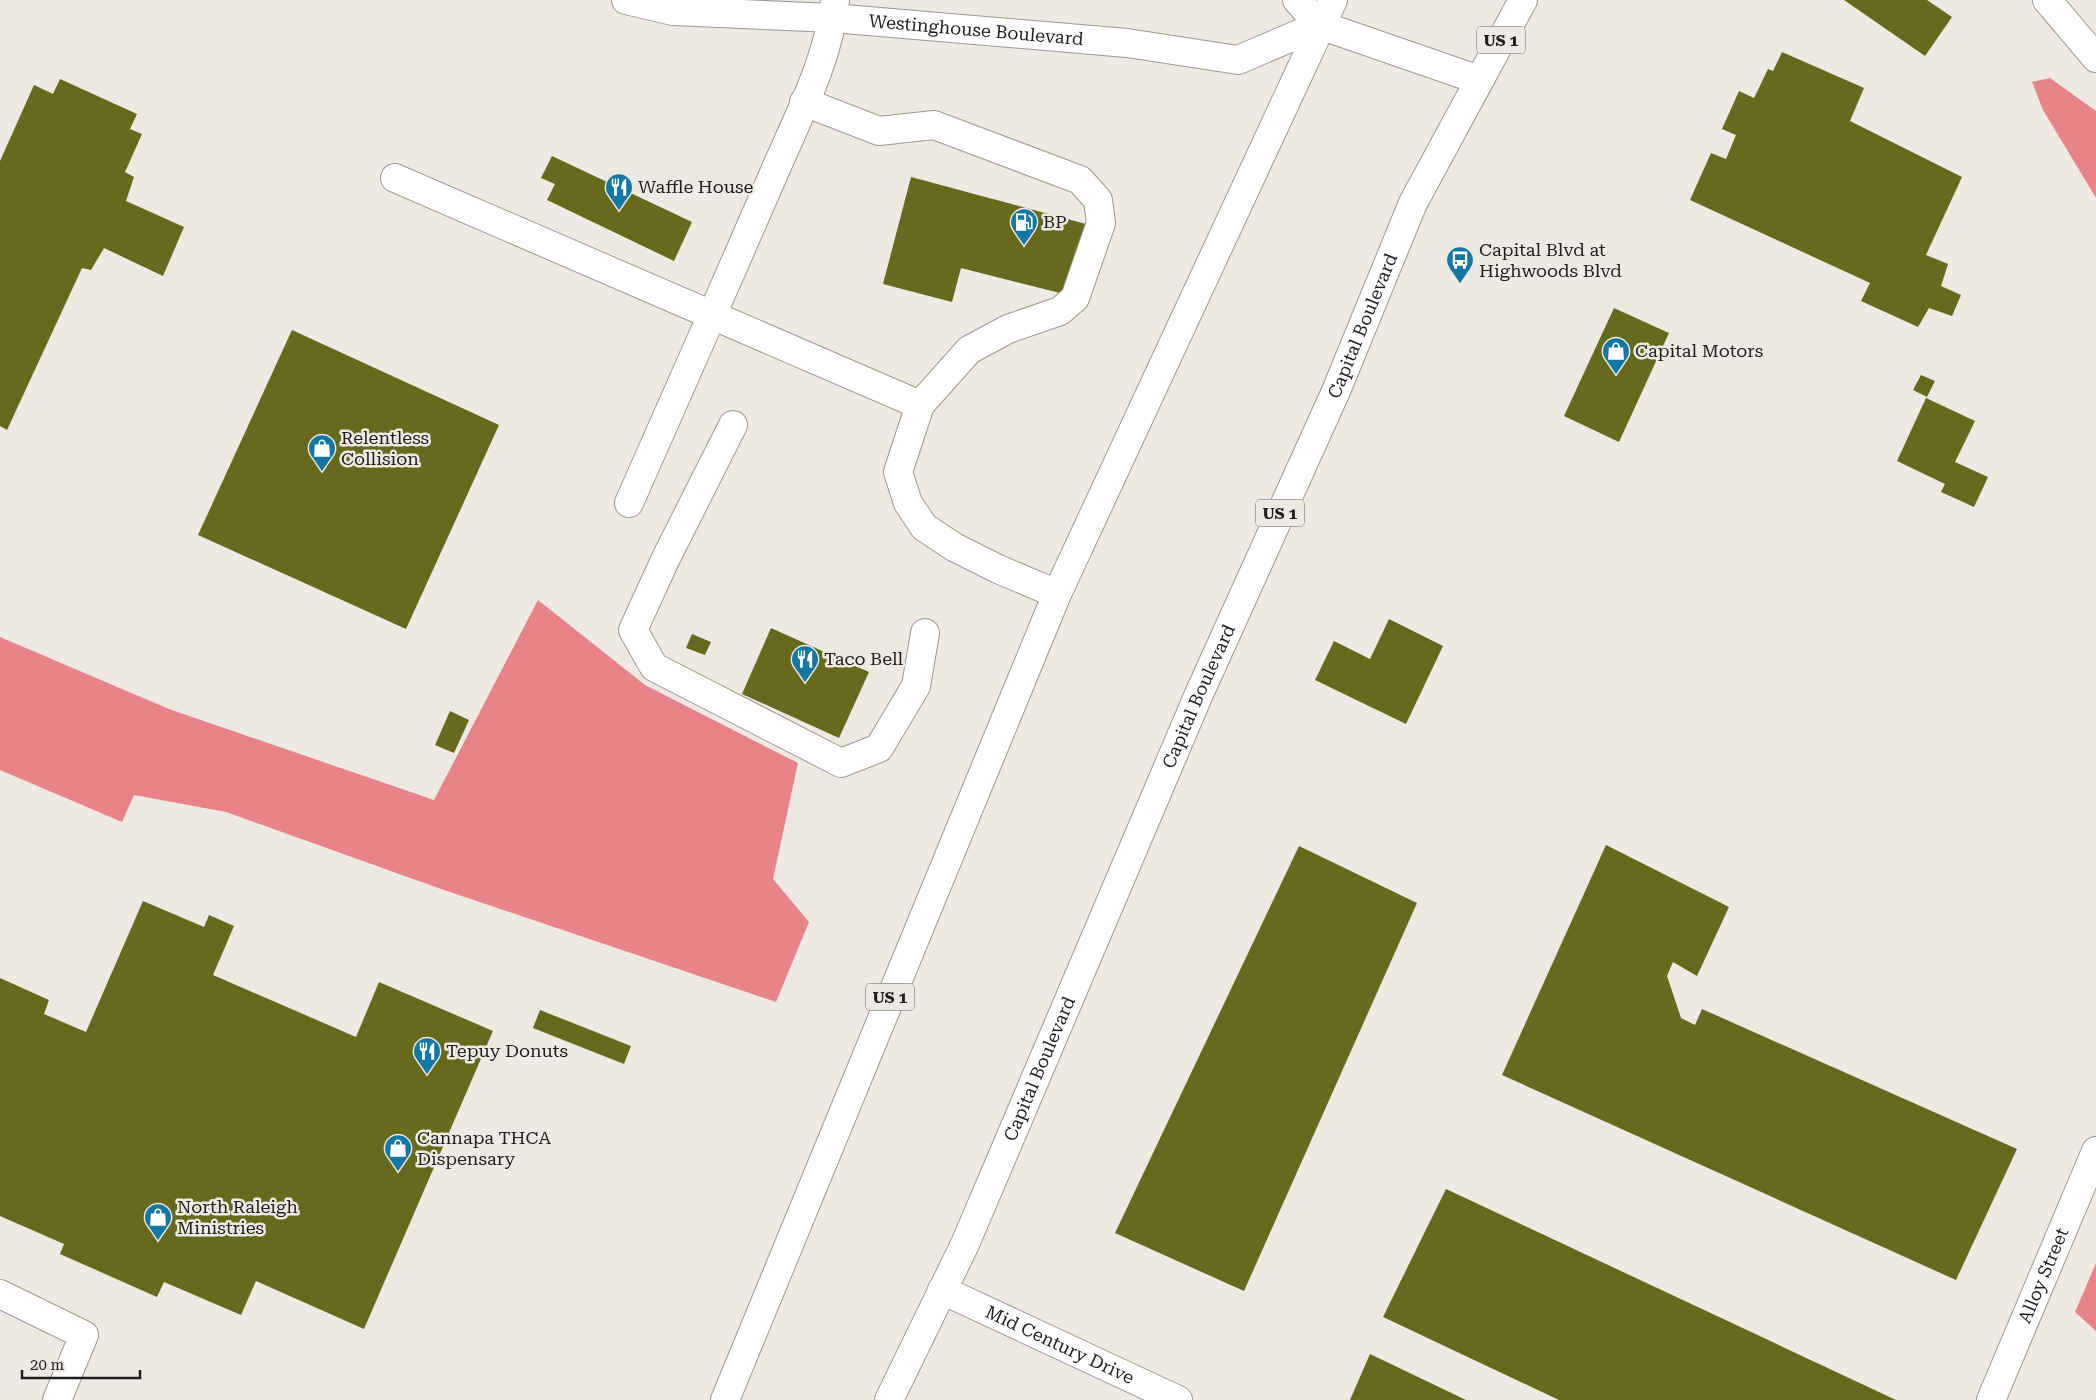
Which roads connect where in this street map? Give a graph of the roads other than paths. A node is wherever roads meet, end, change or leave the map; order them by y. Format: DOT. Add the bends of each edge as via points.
graph roads {
  1 [pos="626,0"];
  2 [pos="1297,0"];
  3 [pos="1333,0"];
  4 [pos="1523,0"];
  5 [pos="2047,0"];
  6 [pos="834,9"];
  7 [pos="1320,25"];
  8 [pos="2096,58"];
  9 [pos="1479,80"];
  10 [pos="804,102"];
  11 [pos="395,178"];
  12 [pos="713,314"];
  13 [pos="920,405"];
  14 [pos="733,426"];
  15 [pos="629,503"];
  16 [pos="1056,594"];
  17 [pos="925,633"];
  18 [pos="2096,1151"];
  19 [pos="942,1290"];
  20 [pos="0,1294"];
  21 [pos="57,1400"];
  22 [pos="725,1400"];
  23 [pos="889,1400"];
  24 [pos="1178,1400"];
  25 [pos="1991,1400"];
  1 -- 6 [label="main road, Westinghouse Boulevard" via="673,10"];
  2 -- 7 [label="main road"];
  3 -- 7 [label="main road, US 1"];
  4 -- 9 [label="main road, Capital Boulevard / US 1"];
  5 -- 8 [label="main road"];
  6 -- 7 [label="main road, Westinghouse Boulevard" via="1127,43 1238,60"];
  6 -- 10 [label="main road" via="817,71"];
  7 -- 9 [label="main road"];
  7 -- 16 [label="main road, US 1"];
  9 -- 19 [label="main road, Capital Boulevard / US 1" via="1413,203 1336,391 1203,686"];
  10 -- 12 [label="main road"];
  10 -- 13 [label="main road" via="879,131 934,125 1080,180 1098,200 1101,223 1074,298 1060,311 1008,329 969,350"];
  11 -- 12 [label="main road"];
  12 -- 13 [label="main road"];
  12 -- 15 [label="main road"];
  13 -- 16 [label="main road" via="898,472 908,503 924,527 954,547"];
  14 -- 17 [label="main road" via="633,630 654,667 841,762 879,748 916,686"];
  16 -- 22 [label="main road, US 1"];
  18 -- 25 [label="main road, Alloy Street"];
  19 -- 23 [label="main road, Capital Boulevard / US 1"];
  19 -- 24 [label="main road, Mid Century Drive"];
  20 -- 21 [label="main road" via="84,1335"];
}
